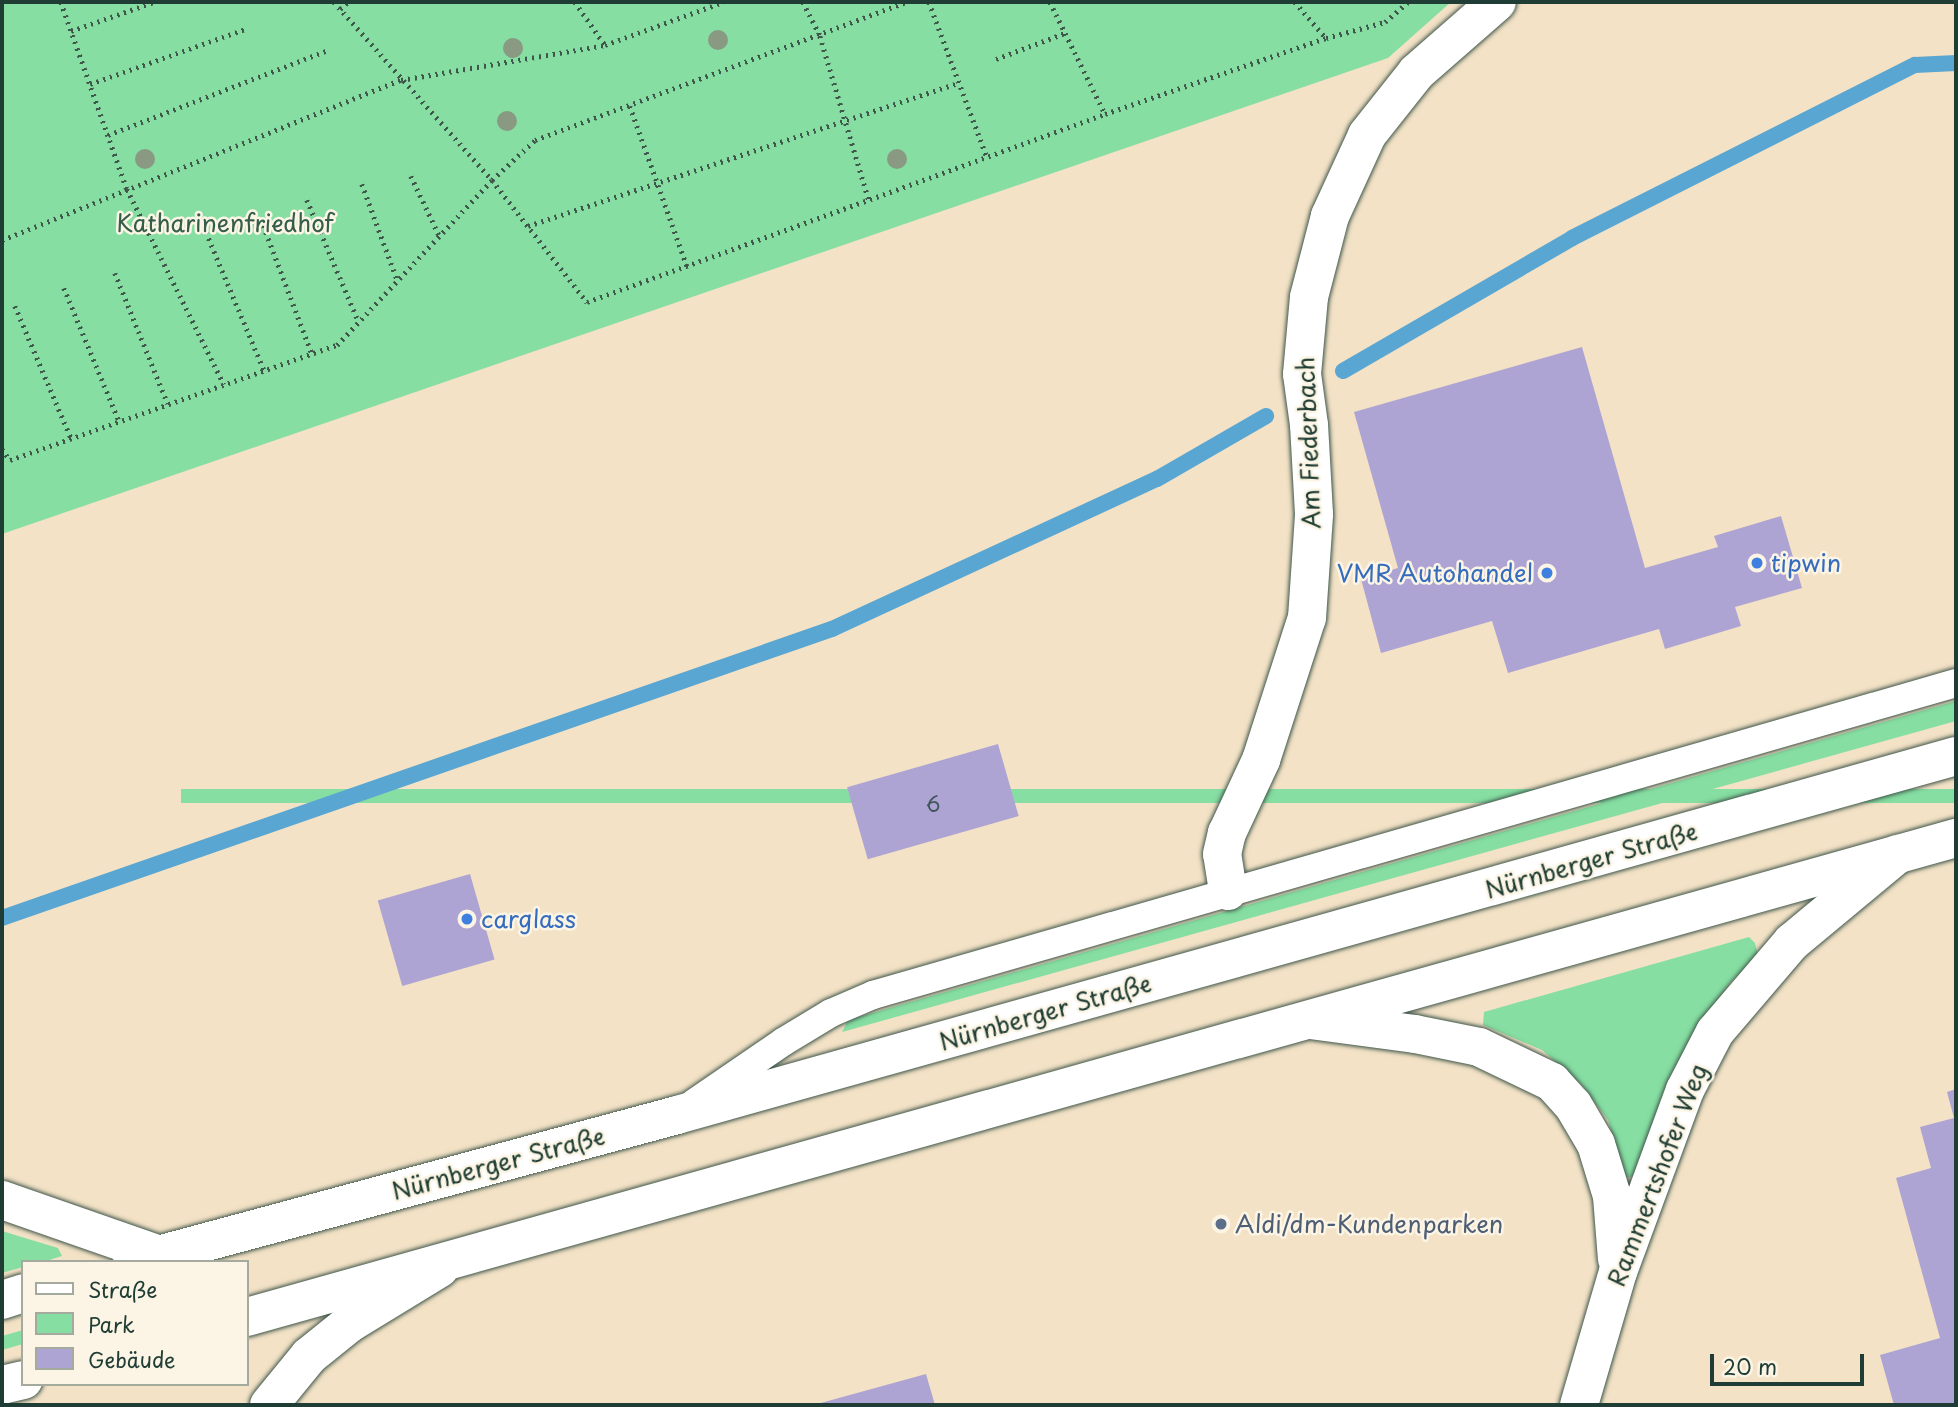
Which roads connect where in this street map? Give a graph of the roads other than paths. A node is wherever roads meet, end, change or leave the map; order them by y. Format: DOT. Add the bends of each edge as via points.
graph roads {
  1 [pos="1497,2"];
  2 [pos="1956,683"];
  3 [pos="1956,756"];
  4 [pos="1956,838"];
  5 [pos="1898,854"];
  6 [pos="1228,891"];
  7 [pos="1310,1020"];
  8 [pos="677,1115"];
  9 [pos="2,1200"];
  10 [pos="145,1258"];
  11 [pos="454,1259"];
  12 [pos="1618,1272"];
  13 [pos="21,1294"];
  14 [pos="2,1300"];
  15 [pos="248,1317"];
  16 [pos="21,1380"];
  17 [pos="2,1385"];
  18 [pos="269,1405"];
  19 [pos="1579,1405"];
  1 -- 6 [label="main road, Am Fiederbach" via="1417,72 1367,135 1330,216 1309,297 1302,374 1314,514 1307,618 1261,760 1227,833 1222,854"];
  2 -- 6 [label="lane"];
  3 -- 8 [label="main road, Nürnberger Straße"];
  4 -- 5 [label="main road"];
  5 -- 7 [label="main road"];
  5 -- 12 [label="main road, Rammertshofer Weg" via="1792,942 1715,1032 1685,1090"];
  6 -- 8 [label="lane" via="873,995 783,1042"];
  7 -- 11 [label="main road"];
  7 -- 12 [label="main road" via="1479,1047 1552,1082 1573,1105 1596,1144 1612,1196"];
  8 -- 10 [label="main road, Nürnberger Straße"];
  9 -- 10 [label="main road"];
  11 -- 15 [label="main road"];
  11 -- 18 [label="main road" via="350,1323 309,1356"];
  12 -- 19 [label="main road, Rammertshofer Weg"];
  13 -- 14 [label="main road"];
  16 -- 17 [label="main road"];
}
